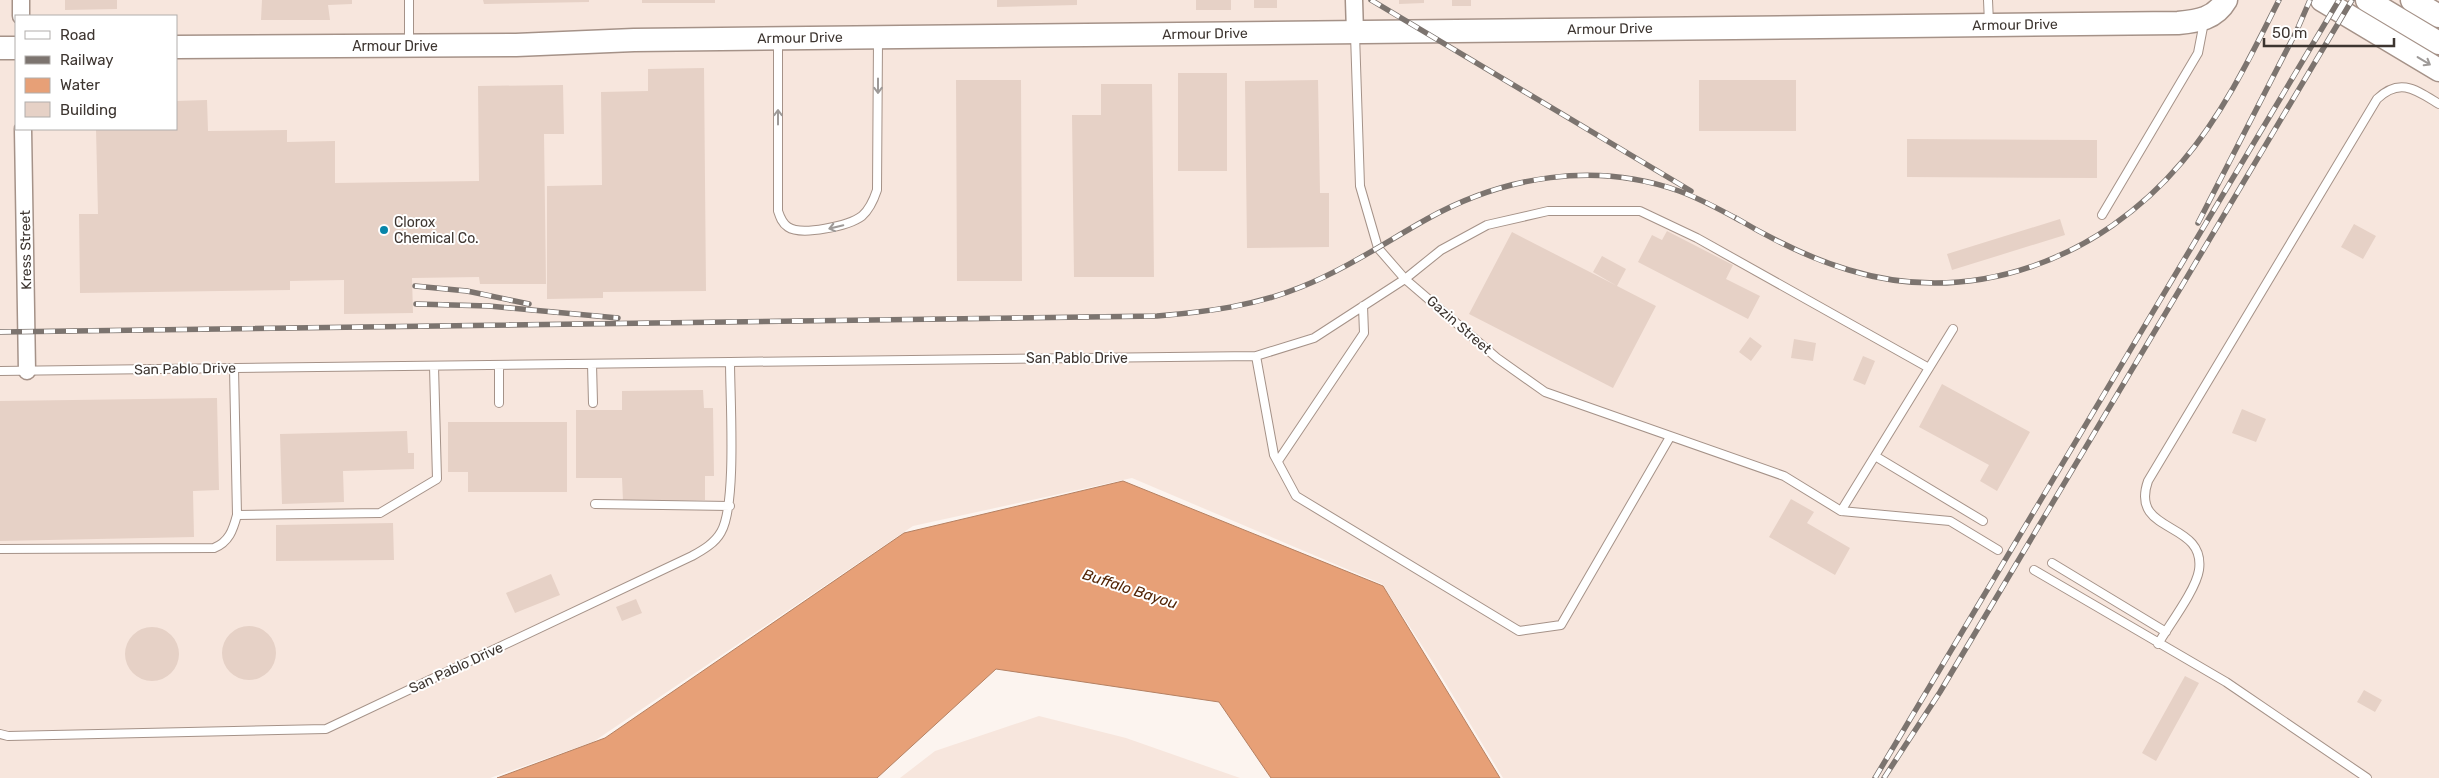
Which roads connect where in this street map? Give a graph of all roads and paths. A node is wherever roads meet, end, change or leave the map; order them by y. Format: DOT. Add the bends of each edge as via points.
graph roads {
  1 [pos="20,0"];
  2 [pos="409,0"];
  3 [pos="1354,0"];
  4 [pos="1988,0"];
  5 [pos="2226,0"];
  6 [pos="2322,0"];
  7 [pos="2367,0"];
  8 [pos="2412,0"];
  9 [pos="21,15"];
  10 [pos="2439,16"];
  11 [pos="2205,20"];
  12 [pos="1989,25"];
  13 [pos="1355,33"];
  14 [pos="778,38"];
  15 [pos="878,38"];
  16 [pos="2439,43"];
  17 [pos="409,46"];
  18 [pos="178,47"];
  19 [pos="0,48"];
  20 [pos="15,48"];
  21 [pos="2439,70"];
  22 [pos="2439,104"];
  23 [pos="23,130"];
  24 [pos="2102,215"];
  25 [pos="1405,279"];
  26 [pos="1363,306"];
  27 [pos="1953,329"];
  28 [pos="1256,356"];
  29 [pos="730,362"];
  30 [pos="592,364"];
  31 [pos="499,365"];
  32 [pos="434,366"];
  33 [pos="234,368"];
  34 [pos="1929,368"];
  35 [pos="0,371"];
  36 [pos="27,371"];
  37 [pos="499,402"];
  38 [pos="593,403"];
  39 [pos="1670,437"];
  40 [pos="1875,456"];
  41 [pos="1278,461"];
  42 [pos="595,504"];
  43 [pos="730,506"];
  44 [pos="1841,511"];
  45 [pos="237,515"];
  46 [pos="1983,521"];
  47 [pos="0,549"];
  48 [pos="1998,550"];
  49 [pos="2052,563"];
  50 [pos="2034,570"];
  51 [pos="2166,632"];
  52 [pos="2158,644"];
  53 [pos="0,734"];
  54 [pos="2367,778"];
  1 -- 9 [label="street"];
  2 -- 17 [label="lane"];
  3 -- 13 [label="street, Gazin Street"];
  4 -- 12 [label="lane"];
  5 -- 11 [label="street"];
  6 -- 21 [label="street, one-way"];
  7 -- 16 [label="street"];
  8 -- 10 [label="street"];
  11 -- 12 [label="street, Armour Drive"];
  11 -- 24 [label="lane" via="2198,53"];
  12 -- 13 [label="street, Armour Drive"];
  13 -- 15 [label="street, Armour Drive"];
  13 -- 25 [label="lane, Gazin Street" via="1360,186 1378,248"];
  14 -- 15 [label="street, Armour Drive"];
  15 -- 14 [label="lane, one-way" via="878,190 862,216 849,223 832,228 794,229 783,222 778,210"];
  14 -- 17 [label="street, Armour Drive"];
  17 -- 18 [label="street, Armour Drive"];
  19 -- 20 [label="street"];
  22 -- 51 [label="lane" via="2407,87 2396,87 2377,99 2148,481 2144,502 2148,511 2191,540 2200,561 2194,584"];
  23 -- 36 [label="street, Kress Street"];
  25 -- 26 [label="lane, San Pablo Drive"];
  25 -- 34 [label="lane, San Pablo Drive" via="1441,250 1487,225 1548,210 1640,211 1705,243"];
  25 -- 39 [label="lane, Gazin Street" via="1497,358 1545,392"];
  26 -- 28 [label="lane, San Pablo Drive" via="1314,338"];
  26 -- 41 [label="lane" via="1364,333"];
  27 -- 34 [label="lane"];
  28 -- 29 [label="lane, San Pablo Drive"];
  28 -- 41 [label="lane" via="1274,455"];
  29 -- 30 [label="lane, San Pablo Drive"];
  29 -- 43 [label="lane, San Pablo Drive"];
  30 -- 31 [label="lane, San Pablo Drive"];
  30 -- 38 [label="lane"];
  31 -- 32 [label="lane, San Pablo Drive"];
  31 -- 37 [label="lane"];
  32 -- 33 [label="lane, San Pablo Drive"];
  32 -- 45 [label="lane" via="437,479 380,513"];
  33 -- 36 [label="lane, San Pablo Drive"];
  33 -- 45 [label="lane"];
  34 -- 40 [label="lane"];
  35 -- 36 [label="lane, San Pablo Drive"];
  39 -- 41 [label="lane" via="1561,625 1520,631 1296,496"];
  39 -- 44 [label="lane, Gazin Street" via="1784,476"];
  40 -- 44 [label="lane"];
  40 -- 46 [label="lane"];
  42 -- 43 [label="lane"];
  43 -- 53 [label="lane, San Pablo Drive" via="721,532 709,546 692,556 326,730"];
  44 -- 48 [label="lane" via="1950,521"];
  45 -- 47 [label="lane" via="229,538 214,548"];
  49 -- 51 [label="lane"];
  50 -- 52 [label="lane"];
  51 -- 52 [label="lane"];
  52 -- 54 [label="lane" via="2226,682"];
}
